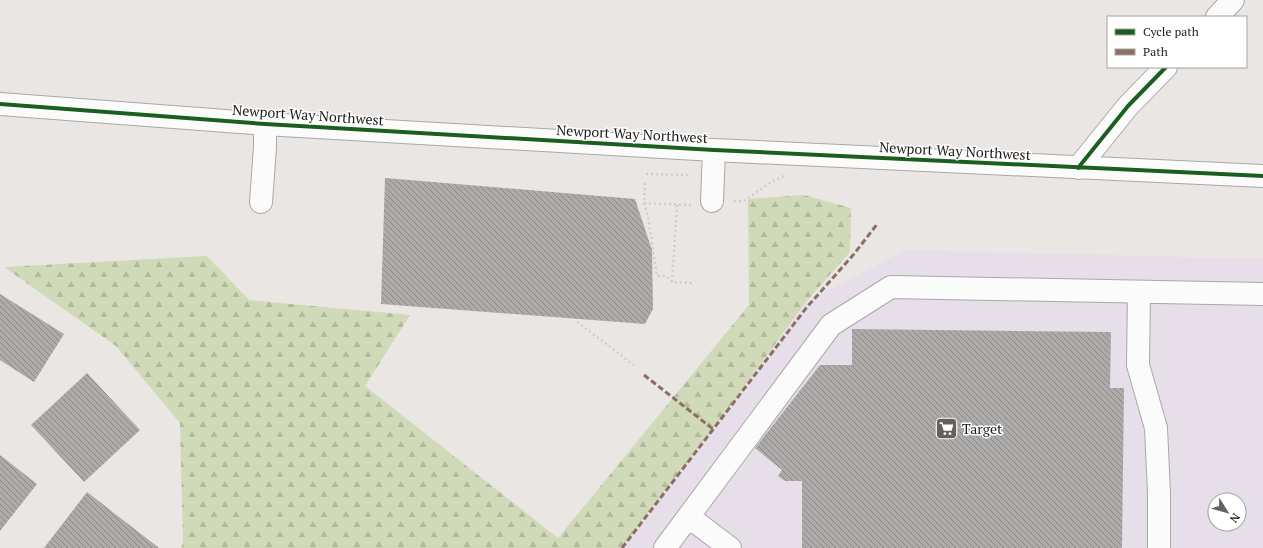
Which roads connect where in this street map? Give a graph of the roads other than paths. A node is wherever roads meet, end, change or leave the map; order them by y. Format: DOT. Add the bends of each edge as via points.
graph roads {
  1 [pos="1233,0"];
  2 [pos="1218,16"];
  3 [pos="1165,68"];
  4 [pos="0,104"];
  5 [pos="265,124"];
  6 [pos="714,150"];
  7 [pos="1078,168"];
  8 [pos="1263,176"];
  9 [pos="261,202"];
  10 [pos="713,202"];
  11 [pos="1139,292"];
  12 [pos="1263,294"];
  13 [pos="689,517"];
  14 [pos="665,548"];
  15 [pos="730,548"];
  16 [pos="1159,548"];
  1 -- 2 [label="street"];
  3 -- 7 [label="street" via="1128,106"];
  4 -- 5 [label="street, Newport Way Northwest"];
  5 -- 6 [label="street, Newport Way Northwest"];
  5 -- 9 [label="street"];
  6 -- 7 [label="street, Newport Way Northwest"];
  6 -- 10 [label="street"];
  7 -- 8 [label="street, Newport Way Northwest"];
  11 -- 12 [label="street"];
  11 -- 13 [label="street" via="891,287 831,325"];
  11 -- 16 [label="street" via="1138,365 1156,428"];
  13 -- 14 [label="street"];
  13 -- 15 [label="street"];
}
